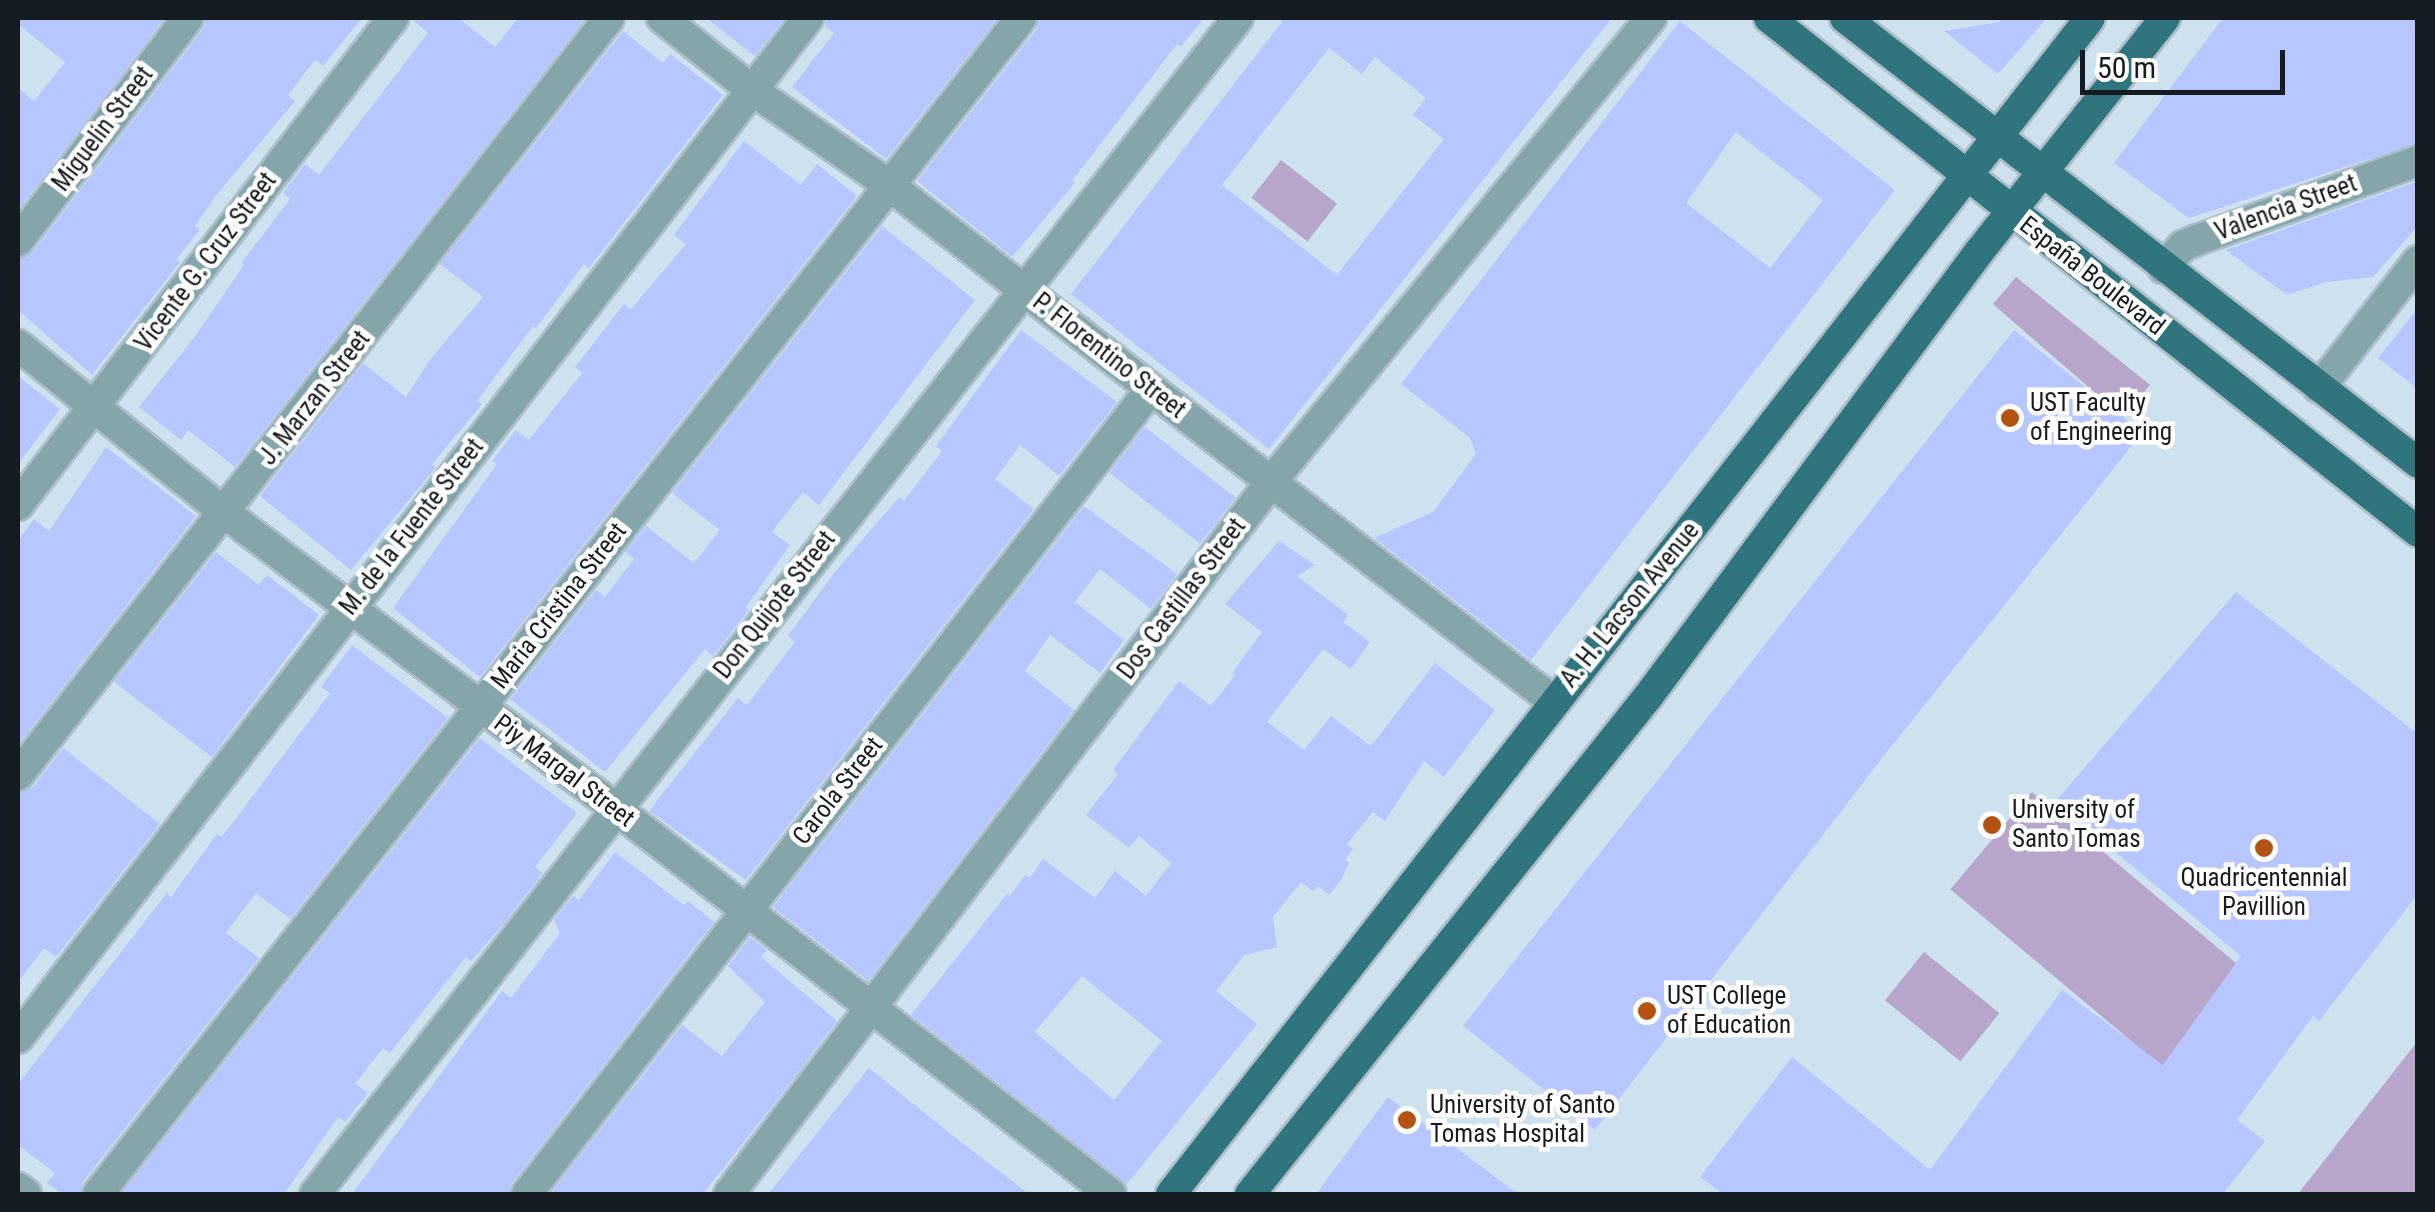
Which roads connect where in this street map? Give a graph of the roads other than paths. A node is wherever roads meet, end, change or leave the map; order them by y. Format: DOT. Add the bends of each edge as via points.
graph roads {
  1 [pos="188,18"];
  2 [pos="393,18"];
  3 [pos="608,18"];
  4 [pos="662,18"];
  5 [pos="808,18"];
  6 [pos="1021,18"];
  7 [pos="1238,18"];
  8 [pos="1651,18"];
  9 [pos="1769,18"];
  10 [pos="1845,18"];
  11 [pos="2090,18"];
  12 [pos="2164,18"];
  13 [pos="752,90"];
  14 [pos="1997,134"];
  15 [pos="2418,160"];
  16 [pos="2042,171"];
  17 [pos="1965,177"];
  18 [pos="889,185"];
  19 [pos="2012,212"];
  20 [pos="18,241"];
  21 [pos="2418,261"];
  22 [pos="2163,268"];
  23 [pos="1024,290"];
  24 [pos="18,345"];
  25 [pos="1151,388"];
  26 [pos="2320,388"];
  27 [pos="94,409"];
  28 [pos="2418,464"];
  29 [pos="1271,482"];
  30 [pos="18,505"];
  31 [pos="225,513"];
  32 [pos="2418,532"];
  33 [pos="351,608"];
  34 [pos="1553,701"];
  35 [pos="478,708"];
  36 [pos="18,775"];
  37 [pos="615,808"];
  38 [pos="745,910"];
  39 [pos="870,1006"];
  40 [pos="18,1038"];
  41 [pos="18,1188"];
  42 [pos="26,1194"];
  43 [pos="98,1194"];
  44 [pos="315,1194"];
  45 [pos="527,1194"];
  46 [pos="729,1194"];
  47 [pos="1111,1194"];
  48 [pos="1171,1194"];
  49 [pos="1250,1194"];
  1 -- 20 [label="street, Miguelin Street"];
  2 -- 27 [label="street, Vicente G. Cruz Street"];
  3 -- 31 [label="street, J. Marzan Street"];
  4 -- 13 [label="street, P. Florentino Street"];
  5 -- 13 [label="street, M. de la Fuente Street"];
  6 -- 18 [label="street, Maria Cristina Street"];
  7 -- 23 [label="street, Don Quijote Street"];
  8 -- 29 [label="street, Dos Castillas Street"];
  9 -- 17 [label="main road, España Boulevard"];
  10 -- 14 [label="main road, España Boulevard"];
  11 -- 14 [label="main road, A. H. Lacson Avenue"];
  12 -- 16 [label="main road"];
  13 -- 18 [label="street, P. Florentino Street"];
  13 -- 33 [label="street, M. de la Fuente Street"];
  14 -- 16 [label="main road, España Boulevard"];
  14 -- 17 [label="main road, A. H. Lacson Avenue"];
  15 -- 22 [label="street, Valencia Street" via="2197,240"];
  16 -- 19 [label="main road"];
  16 -- 22 [label="main road, España Boulevard"];
  17 -- 19 [label="main road, España Boulevard"];
  17 -- 34 [label="main road, A. H. Lacson Avenue"];
  18 -- 23 [label="street, P. Florentino Street"];
  18 -- 35 [label="street, Maria Cristina Street"];
  19 -- 32 [label="main road, España Boulevard"];
  19 -- 49 [label="main road" via="1647,698"];
  21 -- 26 [label="street"];
  22 -- 26 [label="main road, España Boulevard"];
  23 -- 25 [label="street, P. Florentino Street"];
  23 -- 37 [label="street, Don Quijote Street"];
  24 -- 27 [label="street, Piy Margal Street"];
  25 -- 29 [label="street, P. Florentino Street"];
  25 -- 38 [label="street, Carola Street"];
  26 -- 28 [label="main road, España Boulevard"];
  27 -- 30 [label="street, Vicente G. Cruz Street"];
  27 -- 31 [label="street, Piy Margal Street"];
  29 -- 34 [label="street, P. Florentino Street"];
  29 -- 39 [label="street, Dos Castillas Street"];
  31 -- 33 [label="street, Piy Margal Street"];
  31 -- 36 [label="street, J. Marzan Street"];
  33 -- 35 [label="street, Piy Margal Street"];
  33 -- 40 [label="street, M. de la Fuente Street"];
  34 -- 48 [label="main road, A. H. Lacson Avenue"];
  35 -- 37 [label="street, Piy Margal Street"];
  35 -- 43 [label="street, Maria Cristina Street"];
  37 -- 38 [label="street, Piy Margal Street"];
  37 -- 44 [label="street, Don Quijote Street"];
  38 -- 39 [label="street, Piy Margal Street"];
  38 -- 45 [label="street, Carola Street"];
  39 -- 46 [label="street, Dos Castillas Street"];
  39 -- 47 [label="street, Piy Margal Street"];
  41 -- 42 [label="street"];
}
